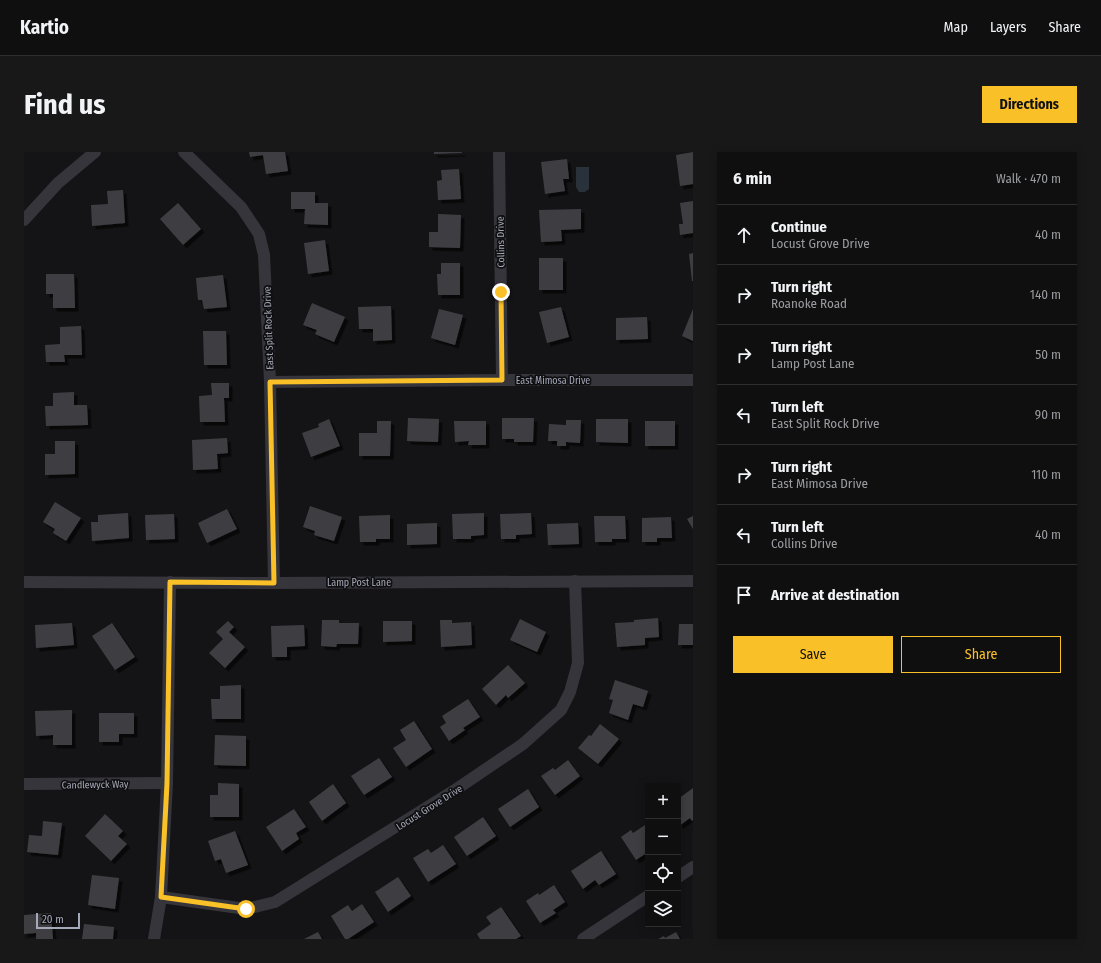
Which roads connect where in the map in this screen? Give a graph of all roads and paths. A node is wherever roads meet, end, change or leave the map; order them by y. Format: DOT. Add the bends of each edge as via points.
graph roads {
  1 [pos="95,152"];
  2 [pos="184,152"];
  3 [pos="499,152"];
  4 [pos="24,220"];
  5 [pos="502,380"];
  6 [pos="693,380"];
  7 [pos="270,382"];
  8 [pos="575,581"];
  9 [pos="693,581"];
  10 [pos="24,582"];
  11 [pos="170,582"];
  12 [pos="274,583"];
  13 [pos="167,783"];
  14 [pos="24,784"];
  15 [pos="693,867"];
  16 [pos="681,875"];
  17 [pos="161,897"];
  18 [pos="645,898"];
  19 [pos="154,939"];
  20 [pos="583,939"];
  1 -- 4 [label="street" via="58,183"];
  2 -- 7 [label="street, East Split Rock Drive" via="241,207 259,234 265,261"];
  3 -- 5 [label="street, Collins Drive"];
  5 -- 6 [label="street, East Mimosa Drive"];
  5 -- 7 [label="street, East Mimosa Drive"];
  7 -- 12 [label="street, East Split Rock Drive"];
  8 -- 9 [label="street, Lamp Post Lane"];
  8 -- 12 [label="street, Lamp Post Lane"];
  8 -- 17 [label="street, Locust Grove Drive" via="578,663 570,692 561,710 523,744 458,788 274,902 246,909"];
  10 -- 11 [label="street, Lamp Post Lane"];
  11 -- 12 [label="street, Lamp Post Lane"];
  11 -- 13 [label="street"];
  13 -- 14 [label="street, Candlewyck Way"];
  13 -- 17 [label="street"];
  15 -- 16 [label="street"];
  17 -- 19 [label="street"];
  18 -- 20 [label="street"];
}
